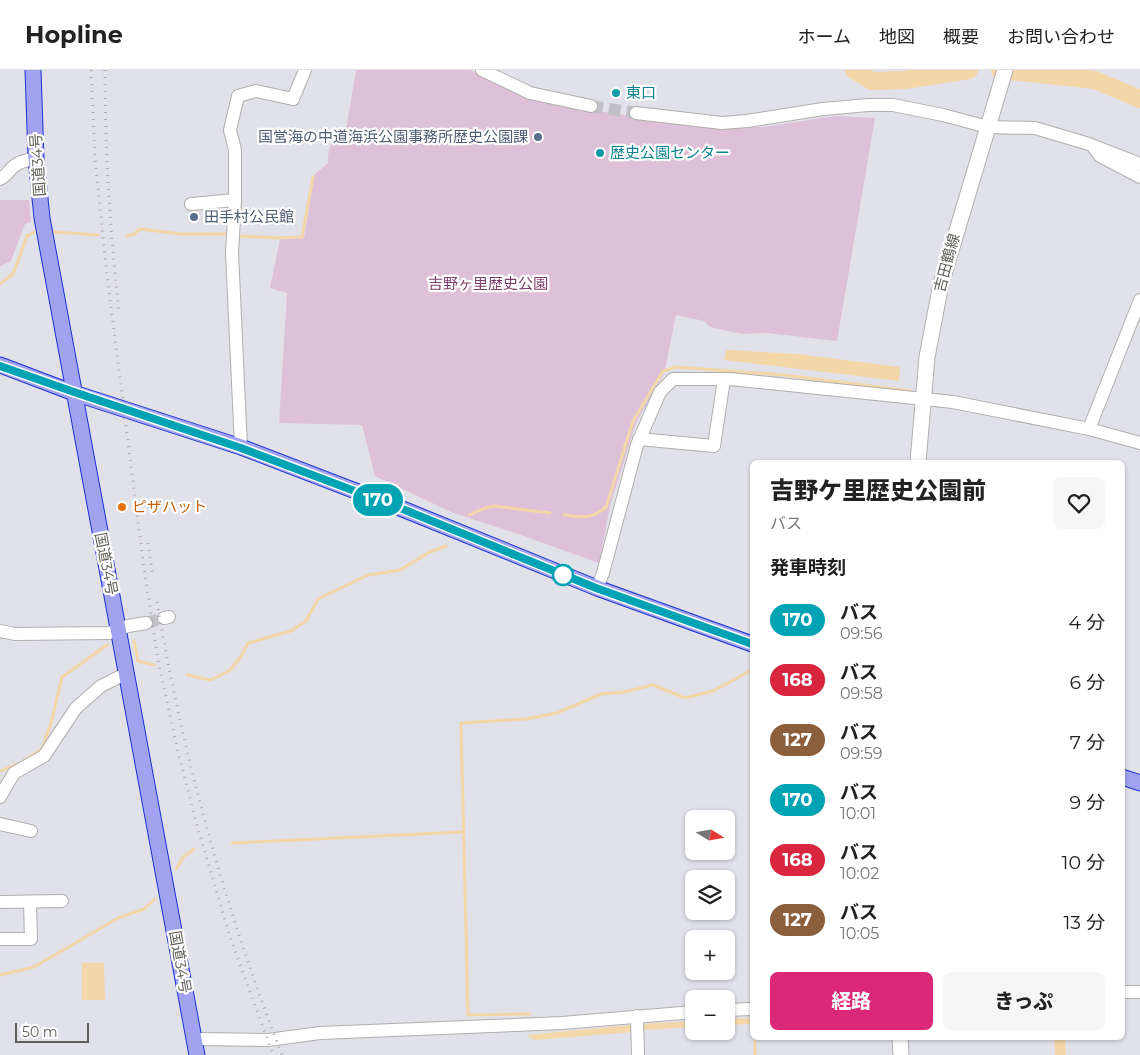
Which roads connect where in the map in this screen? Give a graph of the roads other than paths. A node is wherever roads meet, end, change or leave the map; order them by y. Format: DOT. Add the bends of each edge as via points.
graph roads {
  1 [pos="305,70"];
  2 [pos="482,70"];
  3 [pos="1005,70"];
  4 [pos="36,72"];
  5 [pos="591,106"];
  6 [pos="636,113"];
  7 [pos="988,127"];
  8 [pos="1089,144"];
  9 [pos="36,159"];
  10 [pos="1140,164"];
  11 [pos="1140,177"];
  12 [pos="0,179"];
  13 [pos="235,200"];
  14 [pos="191,204"];
  15 [pos="1140,300"];
  16 [pos="0,366"];
  17 [pos="724,379"];
  18 [pos="74,392"];
  19 [pos="922,400"];
  20 [pos="1089,429"];
  21 [pos="640,439"];
  22 [pos="1140,443"];
  23 [pos="241,448"];
  24 [pos="918,460"];
  25 [pos="596,588"];
  26 [pos="146,623"];
  27 [pos="119,630"];
  28 [pos="0,631"];
  29 [pos="750,643"];
  30 [pos="127,673"];
  31 [pos="1125,778"];
  32 [pos="1140,783"];
  33 [pos="0,796"];
  34 [pos="0,824"];
  35 [pos="31,830"];
  36 [pos="62,901"];
  37 [pos="0,902"];
  38 [pos="30,902"];
  39 [pos="0,939"];
  40 [pos="1125,992"];
  41 [pos="1140,992"];
  42 [pos="750,1009"];
  43 [pos="735,1010"];
  44 [pos="685,1013"];
  45 [pos="637,1016"];
  46 [pos="194,1039"];
  47 [pos="900,1040"];
  48 [pos="197,1055"];
  49 [pos="638,1055"];
  50 [pos="901,1055"];
  1 -- 13 [label="street" via="294,99 256,91 238,96 230,130 235,150"];
  2 -- 5 [label="street" via="530,93"];
  3 -- 7 [label="main road, 吉田鶴線"];
  4 -- 9 [label="highway, 国道34号"];
  6 -- 7 [label="street" via="722,123 823,109 893,105"];
  7 -- 8 [label="street" via="1035,128"];
  7 -- 19 [label="main road, 吉田鶴線" via="940,284"];
  8 -- 10 [label="street"];
  8 -- 11 [label="street" via="1100,156"];
  9 -- 12 [label="street" via="14,166"];
  9 -- 18 [label="highway, 国道34号" via="42,218"];
  13 -- 14 [label="street"];
  13 -- 23 [label="street" via="232,253"];
  15 -- 20 [label="street"];
  16 -- 18 [label="highway"];
  17 -- 19 [label="street"];
  17 -- 21 [label="street" via="673,379 660,392"];
  17 -- 21 [label="street" via="714,446"];
  18 -- 23 [label="highway"];
  18 -- 27 [label="highway, 国道34号"];
  19 -- 20 [label="street" via="953,402"];
  19 -- 24 [label="main road, 吉田鶴線"];
  20 -- 22 [label="street"];
  21 -- 25 [label="street"];
  23 -- 25 [label="highway"];
  25 -- 29 [label="highway"];
  26 -- 27 [label="street"];
  27 -- 28 [label="street" via="67,635"];
  27 -- 30 [label="highway, 国道34号"];
  30 -- 33 [label="street" via="101,686 76,708 44,756 14,772"];
  30 -- 46 [label="highway, 国道34号"];
  31 -- 32 [label="highway"];
  34 -- 35 [label="street"];
  36 -- 38 [label="street"];
  37 -- 38 [label="street"];
  38 -- 39 [label="street" via="31,938"];
  40 -- 41 [label="street"];
  42 -- 43 [label="street"];
  44 -- 45 [label="street"];
  45 -- 46 [label="street" via="544,1024 320,1033 268,1040"];
  45 -- 49 [label="street"];
  46 -- 48 [label="highway, 国道34号"];
  47 -- 50 [label="main road"];
}
